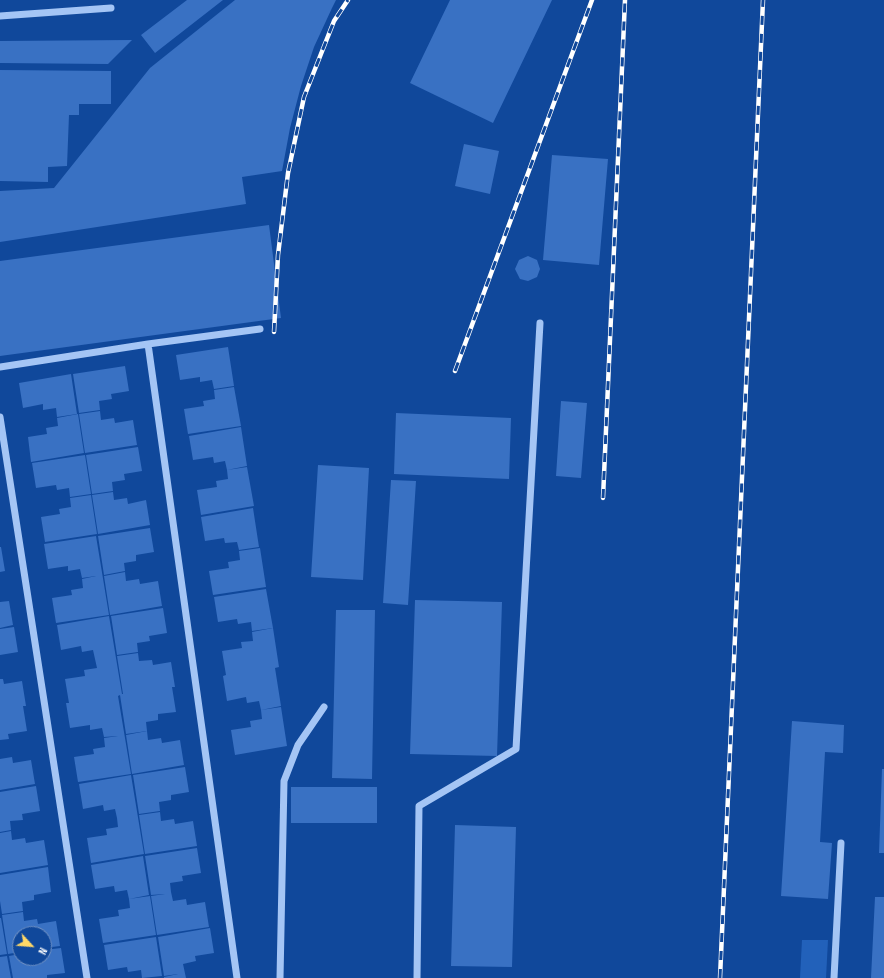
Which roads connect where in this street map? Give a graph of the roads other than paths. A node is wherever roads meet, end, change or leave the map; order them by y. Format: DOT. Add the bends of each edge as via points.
graph roads {
  1 [pos="111,8"];
  2 [pos="0,16"];
  3 [pos="540,323"];
  4 [pos="260,329"];
  5 [pos="148,344"];
  6 [pos="0,367"];
  7 [pos="0,417"];
  8 [pos="324,707"];
  9 [pos="841,843"];
  10 [pos="87,978"];
  11 [pos="237,978"];
  12 [pos="280,978"];
  13 [pos="417,978"];
  14 [pos="834,978"];
  1 -- 2 [label="lane"];
  3 -- 13 [label="lane" via="516,749 419,806"];
  4 -- 5 [label="lane"];
  5 -- 6 [label="lane"];
  5 -- 11 [label="lane"];
  7 -- 10 [label="lane"];
  8 -- 12 [label="lane" via="298,745 284,781"];
  9 -- 14 [label="lane"];
}
